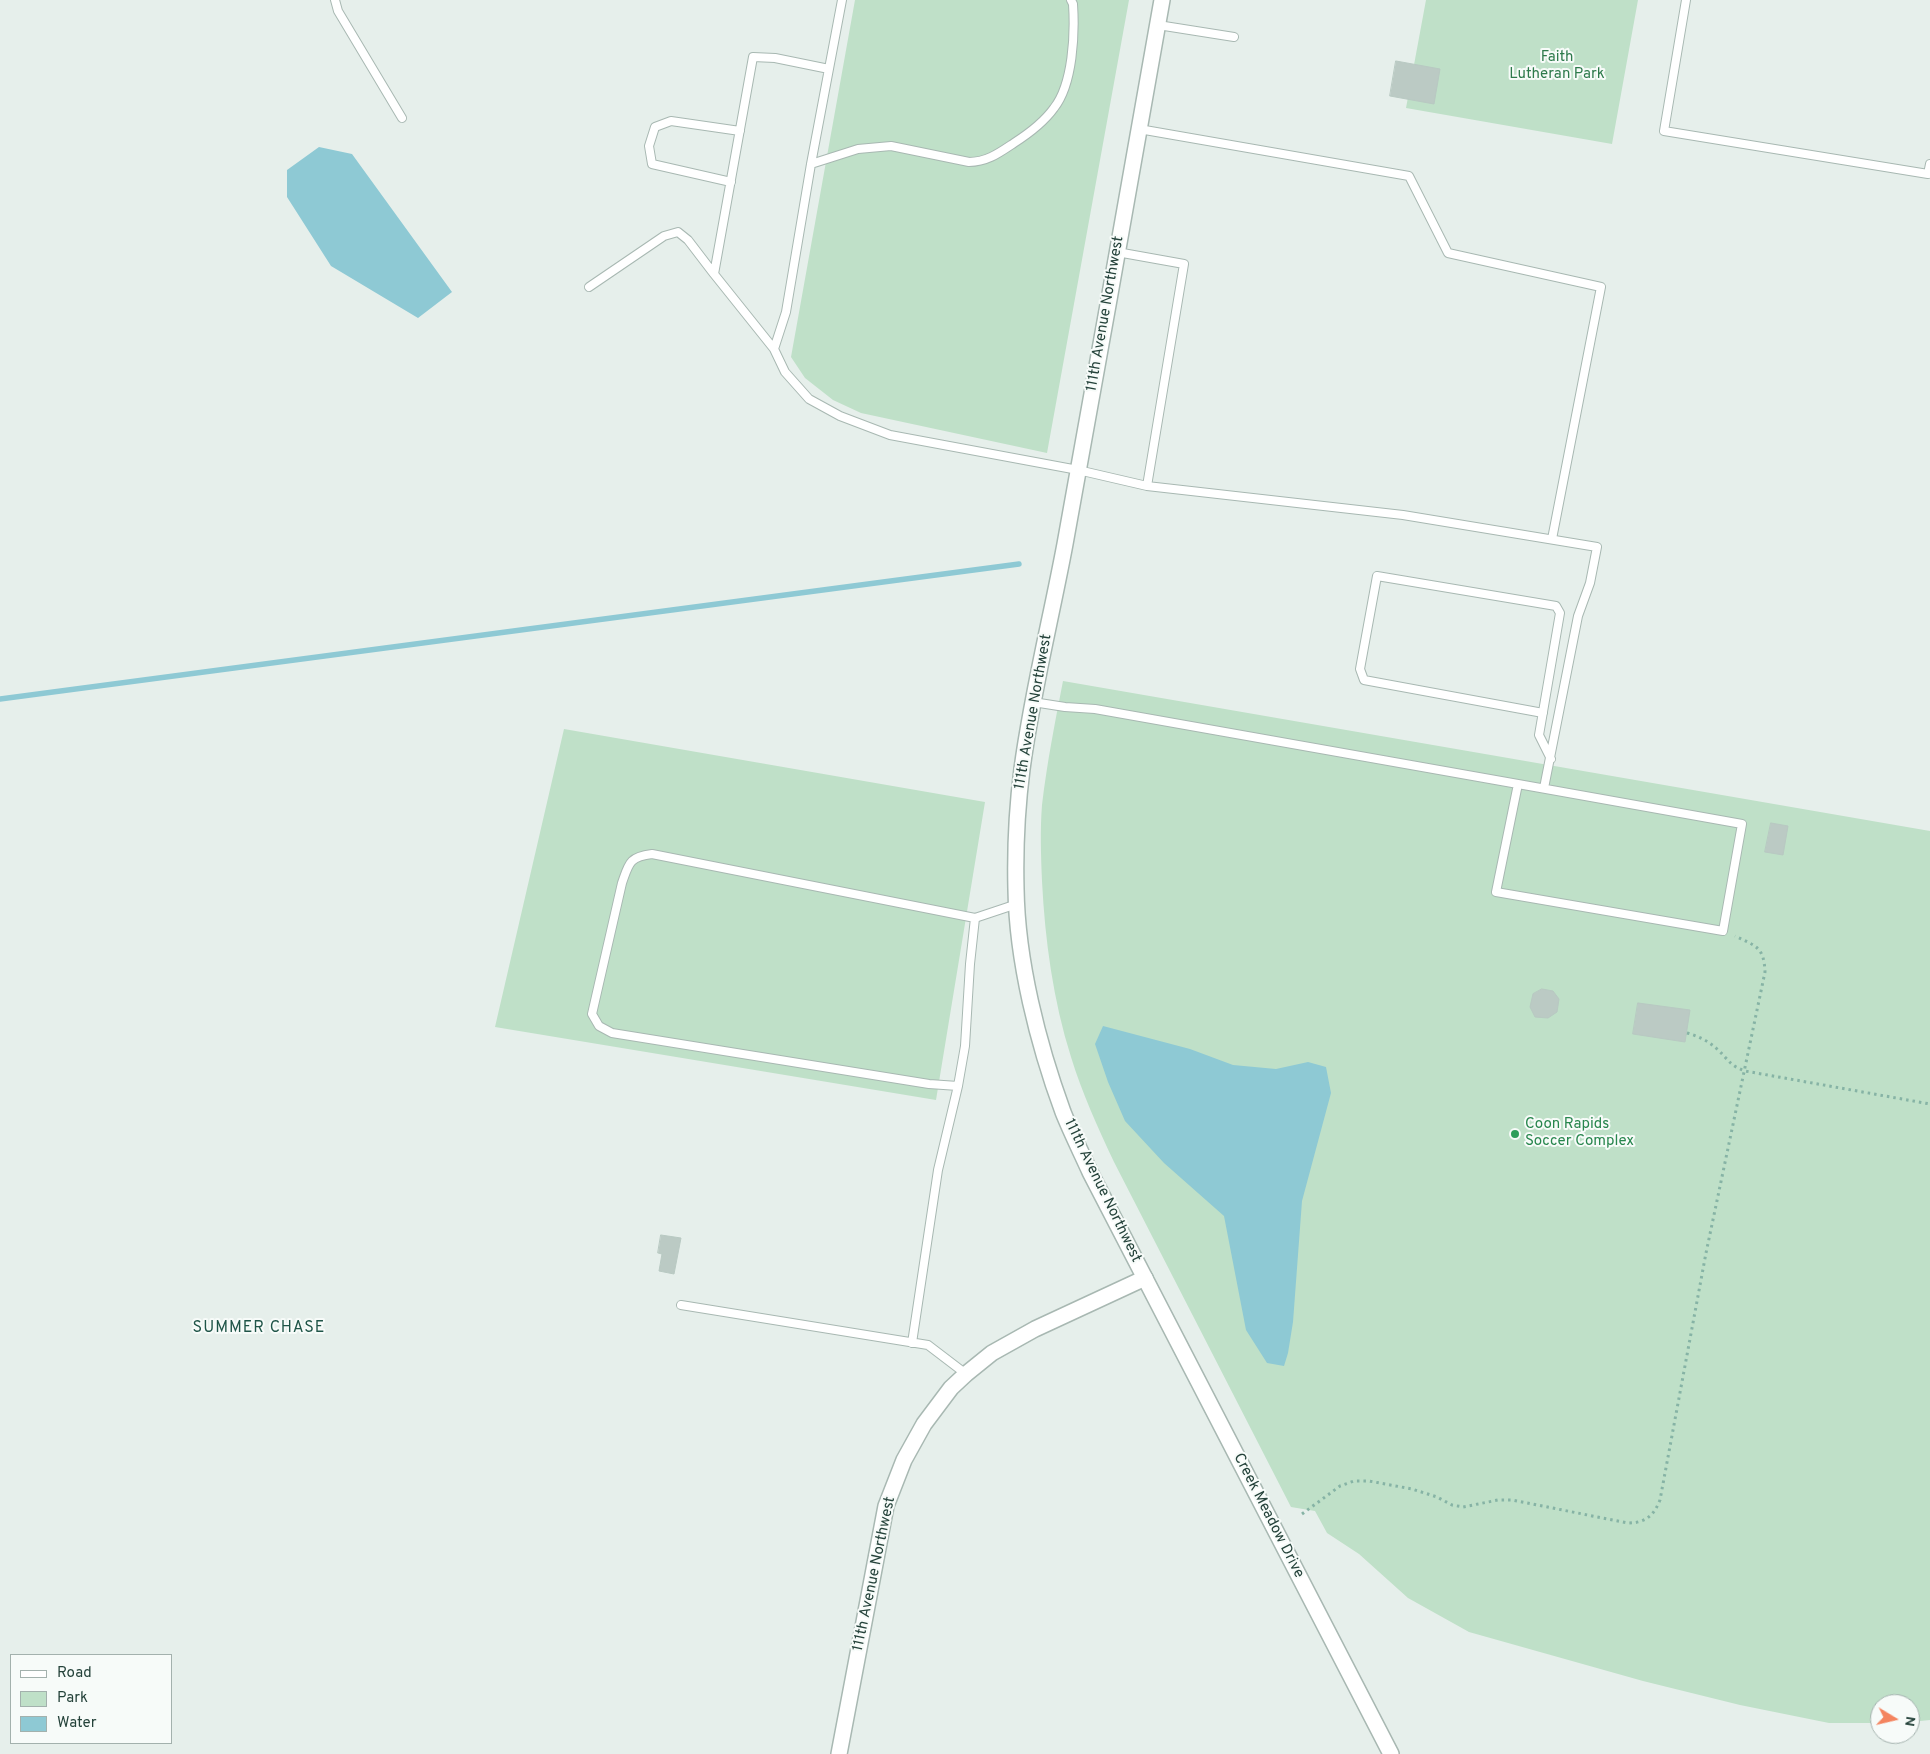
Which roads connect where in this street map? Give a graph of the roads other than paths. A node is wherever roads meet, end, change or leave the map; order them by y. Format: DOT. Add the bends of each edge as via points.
graph roads {
  1 [pos="335,0"];
  2 [pos="842,0"];
  3 [pos="1071,0"];
  4 [pos="1162,0"];
  5 [pos="1686,0"];
  6 [pos="1158,25"];
  7 [pos="1234,38"];
  8 [pos="829,68"];
  9 [pos="402,118"];
  10 [pos="1139,129"];
  11 [pos="740,130"];
  12 [pos="811,164"];
  13 [pos="1930,164"];
  14 [pos="731,182"];
  15 [pos="1117,252"];
  16 [pos="714,274"];
  17 [pos="589,287"];
  18 [pos="774,349"];
  19 [pos="1078,470"];
  20 [pos="1147,486"];
  21 [pos="1552,539"];
  22 [pos="1033,702"];
  23 [pos="1543,713"];
  24 [pos="1551,759"];
  25 [pos="1518,784"];
  26 [pos="1544,788"];
  27 [pos="1017,904"];
  28 [pos="975,918"];
  29 [pos="958,1086"];
  30 [pos="1145,1278"];
  31 [pos="681,1305"];
  32 [pos="912,1343"];
  33 [pos="966,1374"];
  34 [pos="841,1754"];
  35 [pos="1391,1754"];
  1 -- 9 [label="lane" via="338,12"];
  2 -- 8 [label="lane"];
  3 -- 12 [label="lane" via="1073,46 1056,107 1044,120 991,158 969,162 890,146 858,149"];
  4 -- 6 [label="street, 111th Avenue Northwest"];
  5 -- 13 [label="lane" via="1664,131 1928,174"];
  6 -- 7 [label="lane"];
  6 -- 10 [label="street, 111th Avenue Northwest"];
  8 -- 11 [label="lane" via="753,57"];
  8 -- 12 [label="lane"];
  10 -- 15 [label="street, 111th Avenue Northwest"];
  10 -- 21 [label="lane" via="1409,176 1448,253 1601,287"];
  11 -- 14 [label="lane"];
  11 -- 14 [label="lane" via="671,121 655,127 649,146 652,164"];
  12 -- 18 [label="lane" via="786,312"];
  14 -- 16 [label="lane"];
  15 -- 19 [label="street, 111th Avenue Northwest"];
  15 -- 20 [label="lane" via="1184,264"];
  16 -- 17 [label="lane" via="678,232 664,236"];
  16 -- 18 [label="lane"];
  18 -- 19 [label="lane" via="785,372 809,399 840,416 890,435"];
  19 -- 20 [label="lane"];
  19 -- 22 [label="street, 111th Avenue Northwest"];
  20 -- 21 [label="lane" via="1403,515"];
  21 -- 24 [label="lane" via="1597,546 1590,583 1578,616"];
  22 -- 25 [label="lane" via="1095,709"];
  22 -- 27 [label="street, 111th Avenue Northwest" via="1022,771 1017,833"];
  23 -- 23 [label="lane" via="1560,613 1556,606 1377,576 1360,669 1364,680"];
  23 -- 24 [label="lane" via="1539,735"];
  24 -- 26 [label="lane"];
  25 -- 26 [label="lane"];
  25 -- 26 [label="lane" via="1496,892 1723,931 1742,824"];
  27 -- 28 [label="lane"];
  27 -- 30 [label="street, 111th Avenue Northwest" via="1031,1000 1046,1062 1064,1114 1090,1172"];
  28 -- 29 [label="lane" via="965,1046"];
  28 -- 29 [label="lane" via="652,854 638,856 629,863 622,883 592,1014 599,1026 612,1033"];
  29 -- 32 [label="lane" via="938,1170"];
  30 -- 33 [label="street, 111th Avenue Northwest" via="1035,1329 992,1354"];
  30 -- 35 [label="street, Creek Meadow Drive"];
  31 -- 32 [label="lane"];
  32 -- 33 [label="lane" via="928,1345"];
  33 -- 34 [label="street, 111th Avenue Northwest" via="924,1424 904,1460 886,1506"];
}
